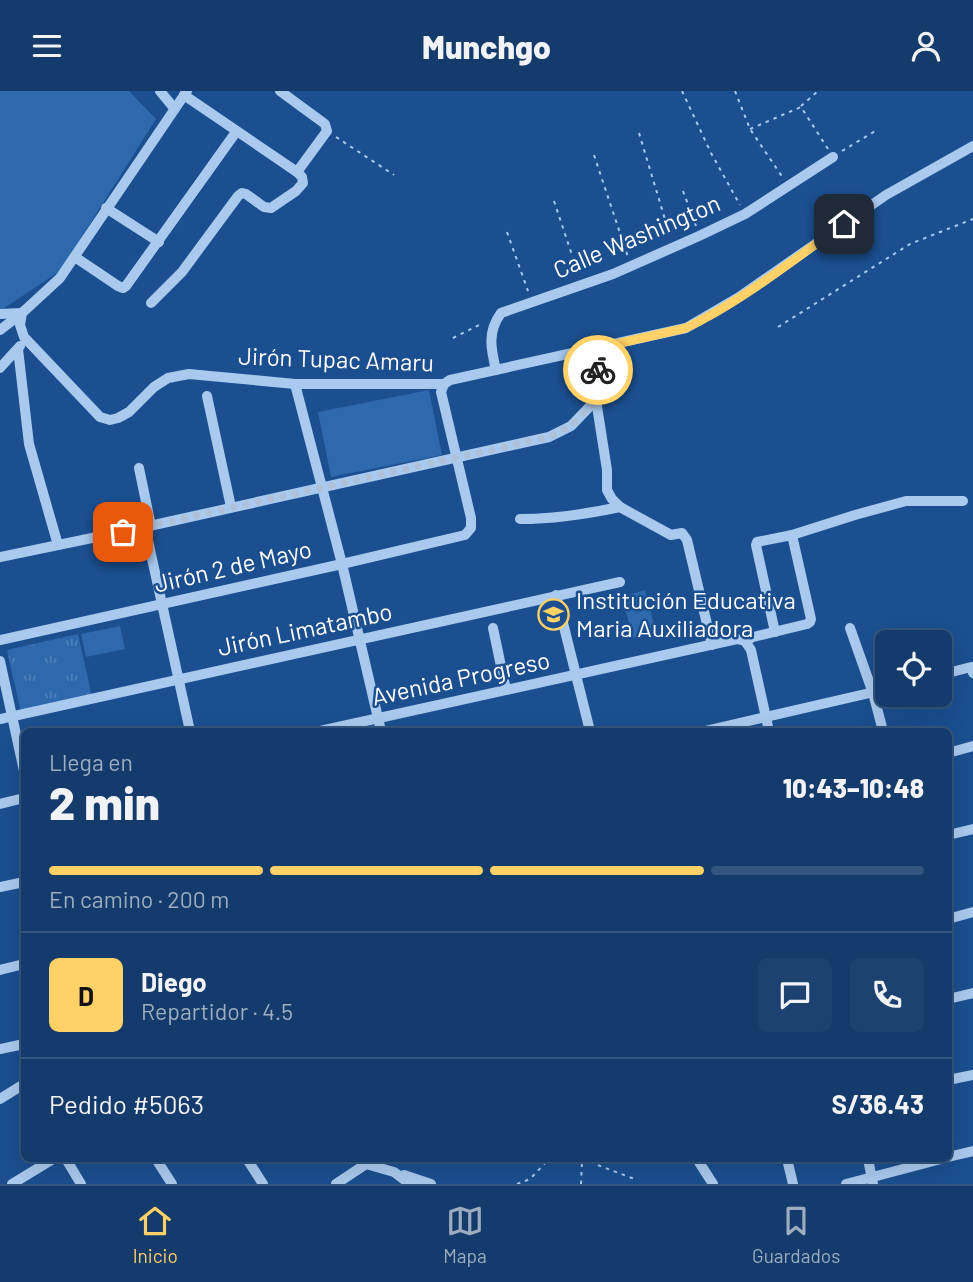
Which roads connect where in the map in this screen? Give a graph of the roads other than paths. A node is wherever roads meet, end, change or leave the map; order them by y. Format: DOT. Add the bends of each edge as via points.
graph roads {
  1 [pos="160,91"];
  2 [pos="280,91"];
  3 [pos="186,93"];
  4 [pos="174,109"];
  5 [pos="236,132"];
  6 [pos="973,146"];
  7 [pos="834,157"];
  8 [pos="297,172"];
  9 [pos="106,208"];
  10 [pos="159,242"];
  11 [pos="75,257"];
  12 [pos="151,303"];
  13 [pos="22,313"];
  14 [pos="0,314"];
  15 [pos="0,330"];
  16 [pos="24,337"];
  17 [pos="18,349"];
  18 [pos="594,349"];
  19 [pos="0,368"];
  20 [pos="496,370"];
  21 [pos="295,384"];
  22 [pos="444,384"];
  23 [pos="207,396"];
  24 [pos="596,400"];
  25 [pos="457,457"];
  26 [pos="139,468"];
  27 [pos="323,487"];
  28 [pos="963,502"];
  29 [pos="231,507"];
  30 [pos="620,507"];
  31 [pos="520,519"];
  32 [pos="148,527"];
  33 [pos="792,535"];
  34 [pos="58,545"];
  35 [pos="0,557"];
  36 [pos="342,564"];
  37 [pos="620,582"];
  38 [pos="556,595"];
  39 [pos="162,605"];
  40 [pos="493,628"];
  41 [pos="850,628"];
  42 [pos="775,632"];
  43 [pos="360,640"];
  44 [pos="0,641"];
  45 [pos="745,641"];
  46 [pos="712,645"];
  47 [pos="0,661"];
  48 [pos="972,670"];
  49 [pos="952,673"];
  50 [pos="577,676"];
  51 [pos="179,680"];
  52 [pos="506,690"];
  53 [pos="873,693"];
  54 [pos="12,716"];
  55 [pos="766,718"];
  56 [pos="0,719"];
  57 [pos="378,719"];
  58 [pos="746,727"];
  59 [pos="189,728"];
  60 [pos="334,728"];
  61 [pos="380,728"];
  62 [pos="589,728"];
  63 [pos="768,728"];
  64 [pos="882,728"];
  65 [pos="973,746"];
  66 [pos="952,752"];
  67 [pos="21,757"];
  68 [pos="21,799"];
  69 [pos="0,804"];
  70 [pos="973,829"];
  71 [pos="952,834"];
  72 [pos="21,883"];
  73 [pos="0,887"];
  74 [pos="973,912"];
  75 [pos="952,918"];
  76 [pos="21,965"];
  77 [pos="0,970"];
  78 [pos="973,993"];
  79 [pos="952,998"];
  80 [pos="21,1045"];
  81 [pos="0,1049"];
  82 [pos="973,1075"];
  83 [pos="952,1079"];
  84 [pos="21,1089"];
  85 [pos="0,1099"];
  86 [pos="973,1150"];
  87 [pos="952,1156"];
  88 [pos="48,1162"];
  89 [pos="68,1162"];
  90 [pos="158,1162"];
  91 [pos="249,1162"];
  92 [pos="360,1162"];
  93 [pos="364,1162"];
  94 [pos="699,1162"];
  95 [pos="788,1162"];
  96 [pos="869,1162"];
  97 [pos="931,1162"];
  98 [pos="394,1172"];
  99 [pos="872,1180"];
  100 [pos="12,1184"];
  101 [pos="81,1184"];
  102 [pos="172,1184"];
  103 [pos="263,1184"];
  104 [pos="336,1184"];
  105 [pos="410,1184"];
  106 [pos="431,1184"];
  107 [pos="713,1184"];
  108 [pos="793,1184"];
  109 [pos="846,1184"];
  1 -- 4 [label="street"];
  2 -- 8 [label="street" via="325,124 327,131"];
  3 -- 4 [label="street"];
  3 -- 5 [label="street"];
  4 -- 9 [label="street"];
  5 -- 8 [label="street"];
  5 -- 10 [label="street"];
  6 -- 18 [label="street, Jirón Tupac Amaru" via="886,195 698,323"];
  7 -- 20 [label="street, Calle Washington" via="745,214 699,236 631,267 501,313 490,346"];
  8 -- 12 [label="street" via="303,183 271,208 242,193 182,272"];
  9 -- 10 [label="street"];
  9 -- 11 [label="street"];
  10 -- 11 [label="street" via="122,288"];
  11 -- 13 [label="street" via="60,278"];
  13 -- 14 [label="street"];
  13 -- 15 [label="street"];
  13 -- 16 [label="street"];
  16 -- 17 [label="street"];
  16 -- 21 [label="street, Jirón Tupac Amaru" via="100,417 110,420 129,412 168,378 189,374"];
  17 -- 19 [label="street"];
  17 -- 34 [label="street" via="29,444"];
  18 -- 20 [label="street, Jirón Tupac Amaru"];
  18 -- 24 [label="street" via="601,385"];
  20 -- 22 [label="street, Jirón Tupac Amaru"];
  21 -- 22 [label="street, Jirón Tupac Amaru"];
  21 -- 27 [label="street"];
  22 -- 25 [label="street" via="441,393"];
  23 -- 29 [label="street"];
  24 -- 25 [label="street" via="571,426 549,437"];
  24 -- 30 [label="street" via="607,490"];
  25 -- 27 [label="street"];
  25 -- 36 [label="street, Jirón 2 de Mayo" via="471,518 471,528 465,534"];
  26 -- 32 [label="street"];
  27 -- 29 [label="street"];
  27 -- 36 [label="street"];
  28 -- 33 [label="street" via="906,502"];
  29 -- 32 [label="street"];
  30 -- 31 [label="street"];
  30 -- 46 [label="street" via="671,535 682,533 687,540"];
  32 -- 34 [label="street"];
  32 -- 39 [label="street"];
  33 -- 42 [label="street, Avenida Progreso" via="811,619"];
  33 -- 42 [label="street" via="756,545"];
  34 -- 35 [label="street"];
  36 -- 39 [label="street, Jirón 2 de Mayo"];
  36 -- 43 [label="street"];
  37 -- 38 [label="street, Jirón Limatambo"];
  38 -- 43 [label="street, Jirón Limatambo"];
  38 -- 50 [label="street"];
  39 -- 44 [label="street, Jirón 2 de Mayo"];
  39 -- 51 [label="street"];
  40 -- 52 [label="street"];
  41 -- 53 [label="street"];
  42 -- 45 [label="street, Avenida Progreso"];
  43 -- 51 [label="street, Jirón Limatambo"];
  43 -- 57 [label="street"];
  45 -- 46 [label="street, Avenida Progreso"];
  45 -- 55 [label="street"];
  46 -- 50 [label="street, Avenida Progreso"];
  47 -- 54 [label="street"];
  48 -- 49 [label="street"];
  50 -- 52 [label="street, Avenida Progreso"];
  50 -- 62 [label="street"];
  51 -- 54 [label="street, Jirón Limatambo"];
  51 -- 59 [label="street"];
  52 -- 57 [label="street, Avenida Progreso"];
  53 -- 55 [label="street"];
  53 -- 64 [label="street"];
  54 -- 56 [label="street, Jirón Limatambo"];
  54 -- 67 [label="street"];
  55 -- 58 [label="street"];
  55 -- 63 [label="street"];
  57 -- 60 [label="street, Avenida Progreso"];
  57 -- 61 [label="street"];
  65 -- 66 [label="street"];
  68 -- 69 [label="street"];
  70 -- 71 [label="street"];
  72 -- 73 [label="street"];
  74 -- 75 [label="street"];
  76 -- 77 [label="street"];
  78 -- 79 [label="street"];
  80 -- 81 [label="street"];
  82 -- 83 [label="street"];
  84 -- 85 [label="street"];
  86 -- 87 [label="street"];
  88 -- 100 [label="street"];
  89 -- 101 [label="street"];
  90 -- 102 [label="street"];
  91 -- 103 [label="street"];
  92 -- 104 [label="street"];
  93 -- 98 [label="street"];
  94 -- 107 [label="street"];
  95 -- 108 [label="street"];
  96 -- 99 [label="street"];
  97 -- 99 [label="street"];
  98 -- 105 [label="street"];
  98 -- 106 [label="street"];
  99 -- 109 [label="street"];
}
